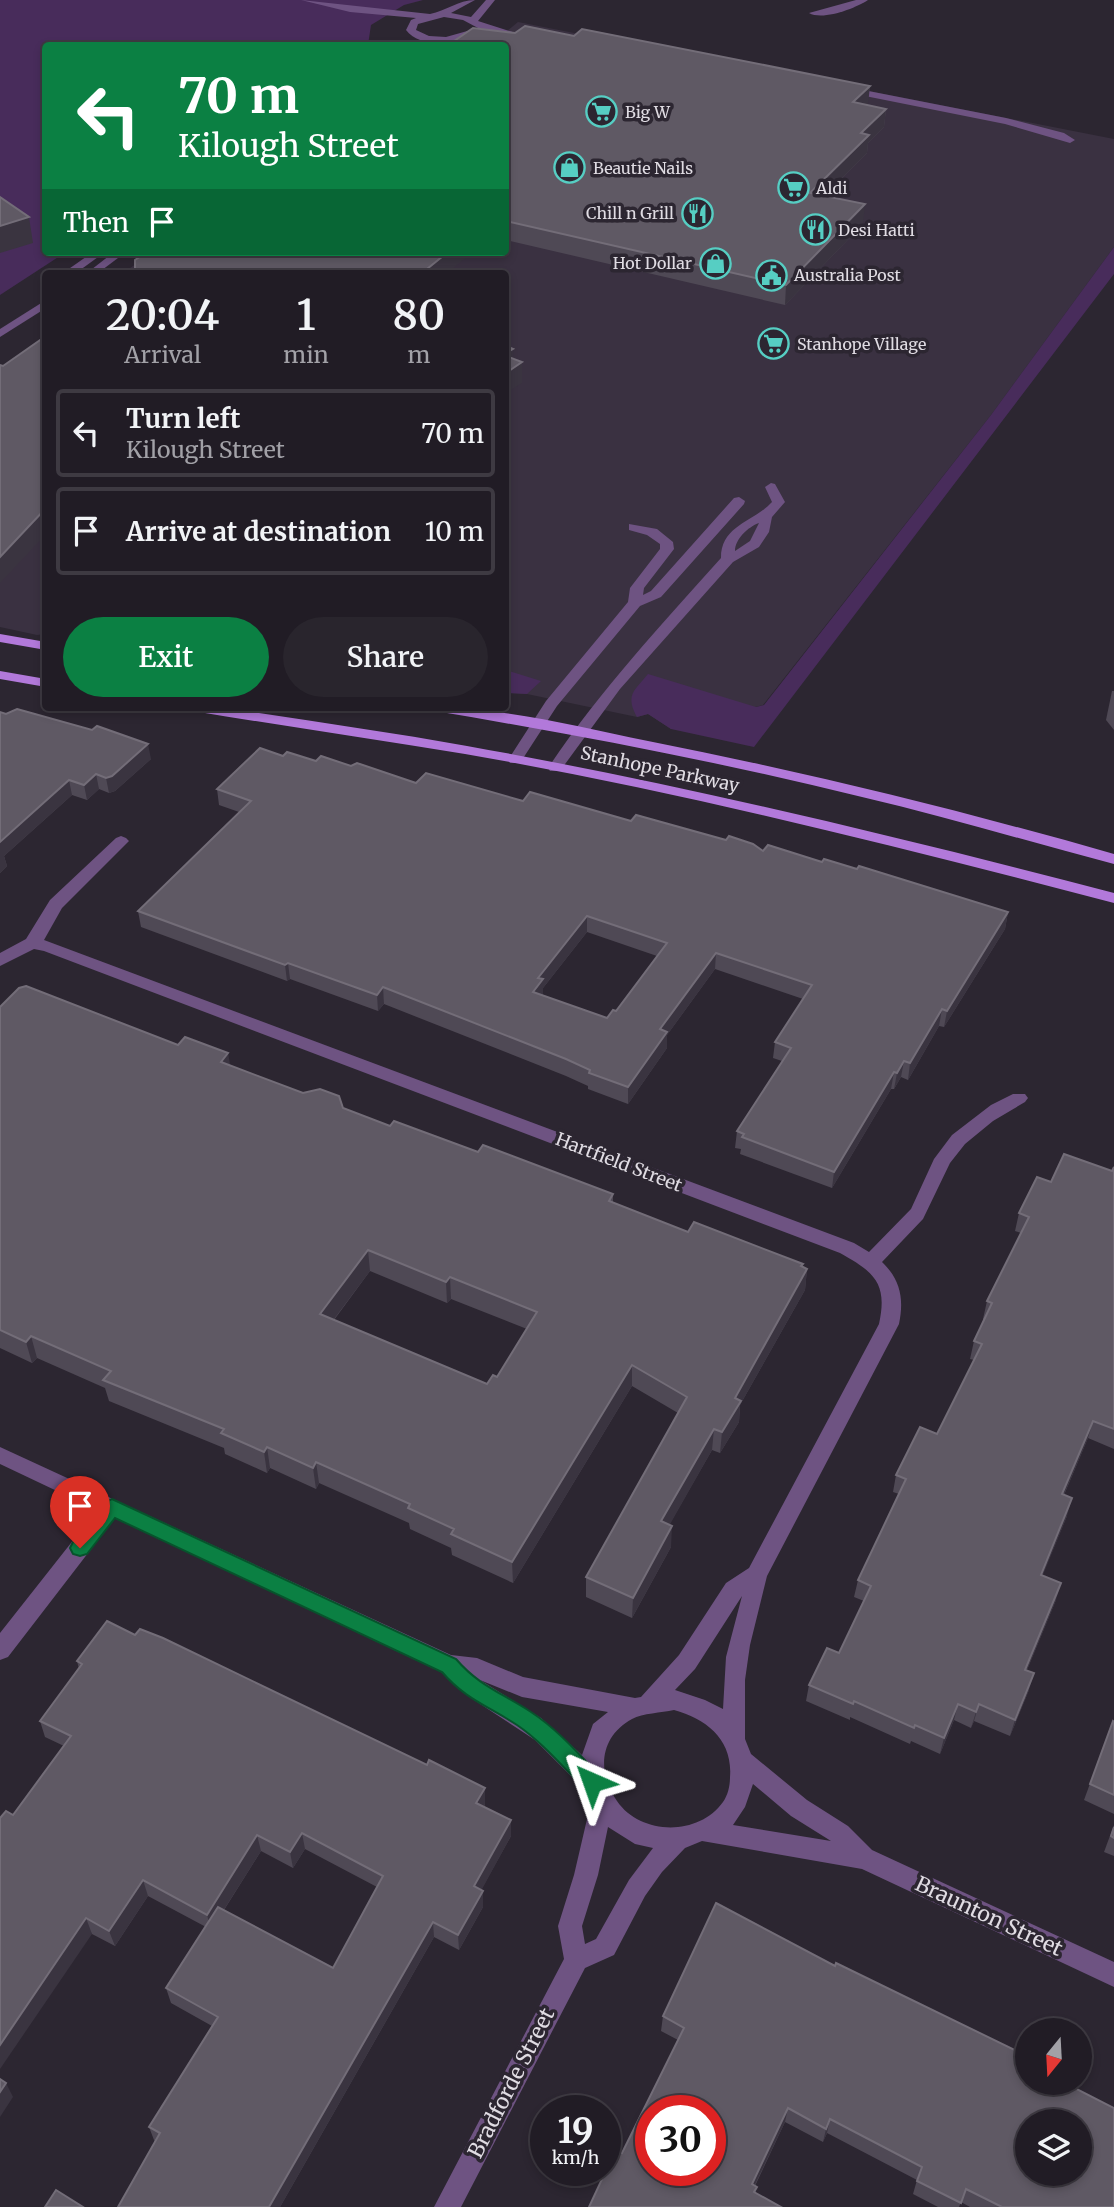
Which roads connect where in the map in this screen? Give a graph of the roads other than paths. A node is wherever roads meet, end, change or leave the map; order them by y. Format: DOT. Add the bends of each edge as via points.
graph roads {
  1 [pos="305,0"];
  2 [pos="471,0"];
  3 [pos="491,0"];
  4 [pos="864,0"];
  5 [pos="350,9"];
  6 [pos="814,13"];
  7 [pos="433,15"];
  8 [pos="475,23"];
  9 [pos="407,28"];
  10 [pos="446,40"];
  11 [pos="405,42"];
  12 [pos="441,42"];
  13 [pos="834,90"];
  14 [pos="1070,140"];
  15 [pos="94,256"];
  16 [pos="115,256"];
  17 [pos="73,270"];
  18 [pos="94,270"];
  19 [pos="42,292"];
  20 [pos="42,306"];
  21 [pos="0,320"];
  22 [pos="0,334"];
  23 [pos="771,487"];
  24 [pos="739,501"];
  25 [pos="634,527"];
  26 [pos="635,603"];
  27 [pos="0,638"];
  28 [pos="42,645"];
  29 [pos="0,675"];
  30 [pos="42,682"];
  31 [pos="217,711"];
  32 [pos="458,711"];
  33 [pos="537,725"];
  34 [pos="577,732"];
  35 [pos="515,760"];
  36 [pos="555,768"];
  37 [pos="121,841"];
  38 [pos="1114,859"];
  39 [pos="1114,898"];
  40 [pos="32,943"];
  41 [pos="0,960"];
  42 [pos="1019,1098"];
  43 [pos="871,1261"];
  44 [pos="0,1455"];
  45 [pos="112,1507"];
  46 [pos="756,1576"];
  47 [pos="0,1650"];
  48 [pos="449,1665"];
  49 [pos="640,1703"];
  50 [pos="734,1739"];
  51 [pos="742,1760"];
  52 [pos="592,1782"];
  53 [pos="601,1804"];
  54 [pos="706,1831"];
  55 [pos="677,1840"];
  56 [pos="864,1858"];
  57 [pos="576,1960"];
  58 [pos="1114,1975"];
  59 [pos="447,2207"];
  1 -- 5 [label="street"];
  2 -- 7 [label="street"];
  3 -- 8 [label="street"];
  4 -- 6 [label="street"];
  5 -- 7 [label="street"];
  5 -- 9 [label="street"];
  7 -- 8 [label="street" via="459,16"];
  7 -- 9 [label="street"];
  8 -- 10 [label="street" via="474,32"];
  8 -- 10 [label="street" via="522,37"];
  9 -- 10 [label="street"];
  9 -- 11 [label="street"];
  10 -- 12 [label="street"];
  13 -- 14 [label="street"];
  15 -- 17 [label="street"];
  16 -- 18 [label="street"];
  19 -- 21 [label="street"];
  20 -- 22 [label="street"];
  23 -- 34 [label="street" via="779,502 766,516 745,524 728,545 728,559"];
  24 -- 26 [label="street" via="656,594"];
  25 -- 26 [label="street" via="659,536 667,549 637,588"];
  26 -- 33 [label="street"];
  27 -- 28 [label="main road"];
  29 -- 30 [label="main road"];
  31 -- 35 [label="main road, Stanhope Parkway"];
  32 -- 33 [label="main road, Stanhope Parkway"];
  33 -- 34 [label="main road, Stanhope Parkway"];
  33 -- 35 [label="street"];
  34 -- 36 [label="street"];
  34 -- 38 [label="main road, Stanhope Parkway" via="979,820"];
  35 -- 36 [label="main road, Stanhope Parkway"];
  36 -- 39 [label="main road, Stanhope Parkway" via="897,841"];
  37 -- 40 [label="street" via="55,904"];
  40 -- 41 [label="street"];
  40 -- 43 [label="street, Hartfield Street" via="808,1233"];
  42 -- 43 [label="street" via="963,1135 943,1159 919,1213"];
  43 -- 46 [label="street, Hartfield Street" via="888,1279 893,1310 889,1324"];
  44 -- 45 [label="street"];
  45 -- 47 [label="street"];
  45 -- 48 [label="street"];
  46 -- 49 [label="street, Hartfield Street" via="734,1590 687,1661"];
  46 -- 50 [label="street, Hartfield Street" via="733,1679"];
  48 -- 49 [label="street" via="477,1668 522,1687"];
  48 -- 52 [label="street" via="465,1684 546,1736"];
  49 -- 50 [label="street" via="674,1700 699,1706 719,1720"];
  49 -- 52 [label="street" via="612,1718 598,1736 591,1757"];
  50 -- 51 [label="street"];
  51 -- 54 [label="street" via="736,1801"];
  51 -- 56 [label="street, Braunton Street" via="799,1808 840,1834"];
  52 -- 53 [label="street"];
  53 -- 55 [label="street" via="634,1832"];
  53 -- 57 [label="street" via="570,1926"];
  54 -- 55 [label="street"];
  54 -- 56 [label="street, Braunton Street"];
  55 -- 57 [label="street" via="637,1888 605,1947"];
  56 -- 58 [label="street, Braunton Street"];
  57 -- 59 [label="street, Bradforde Street"];
}
